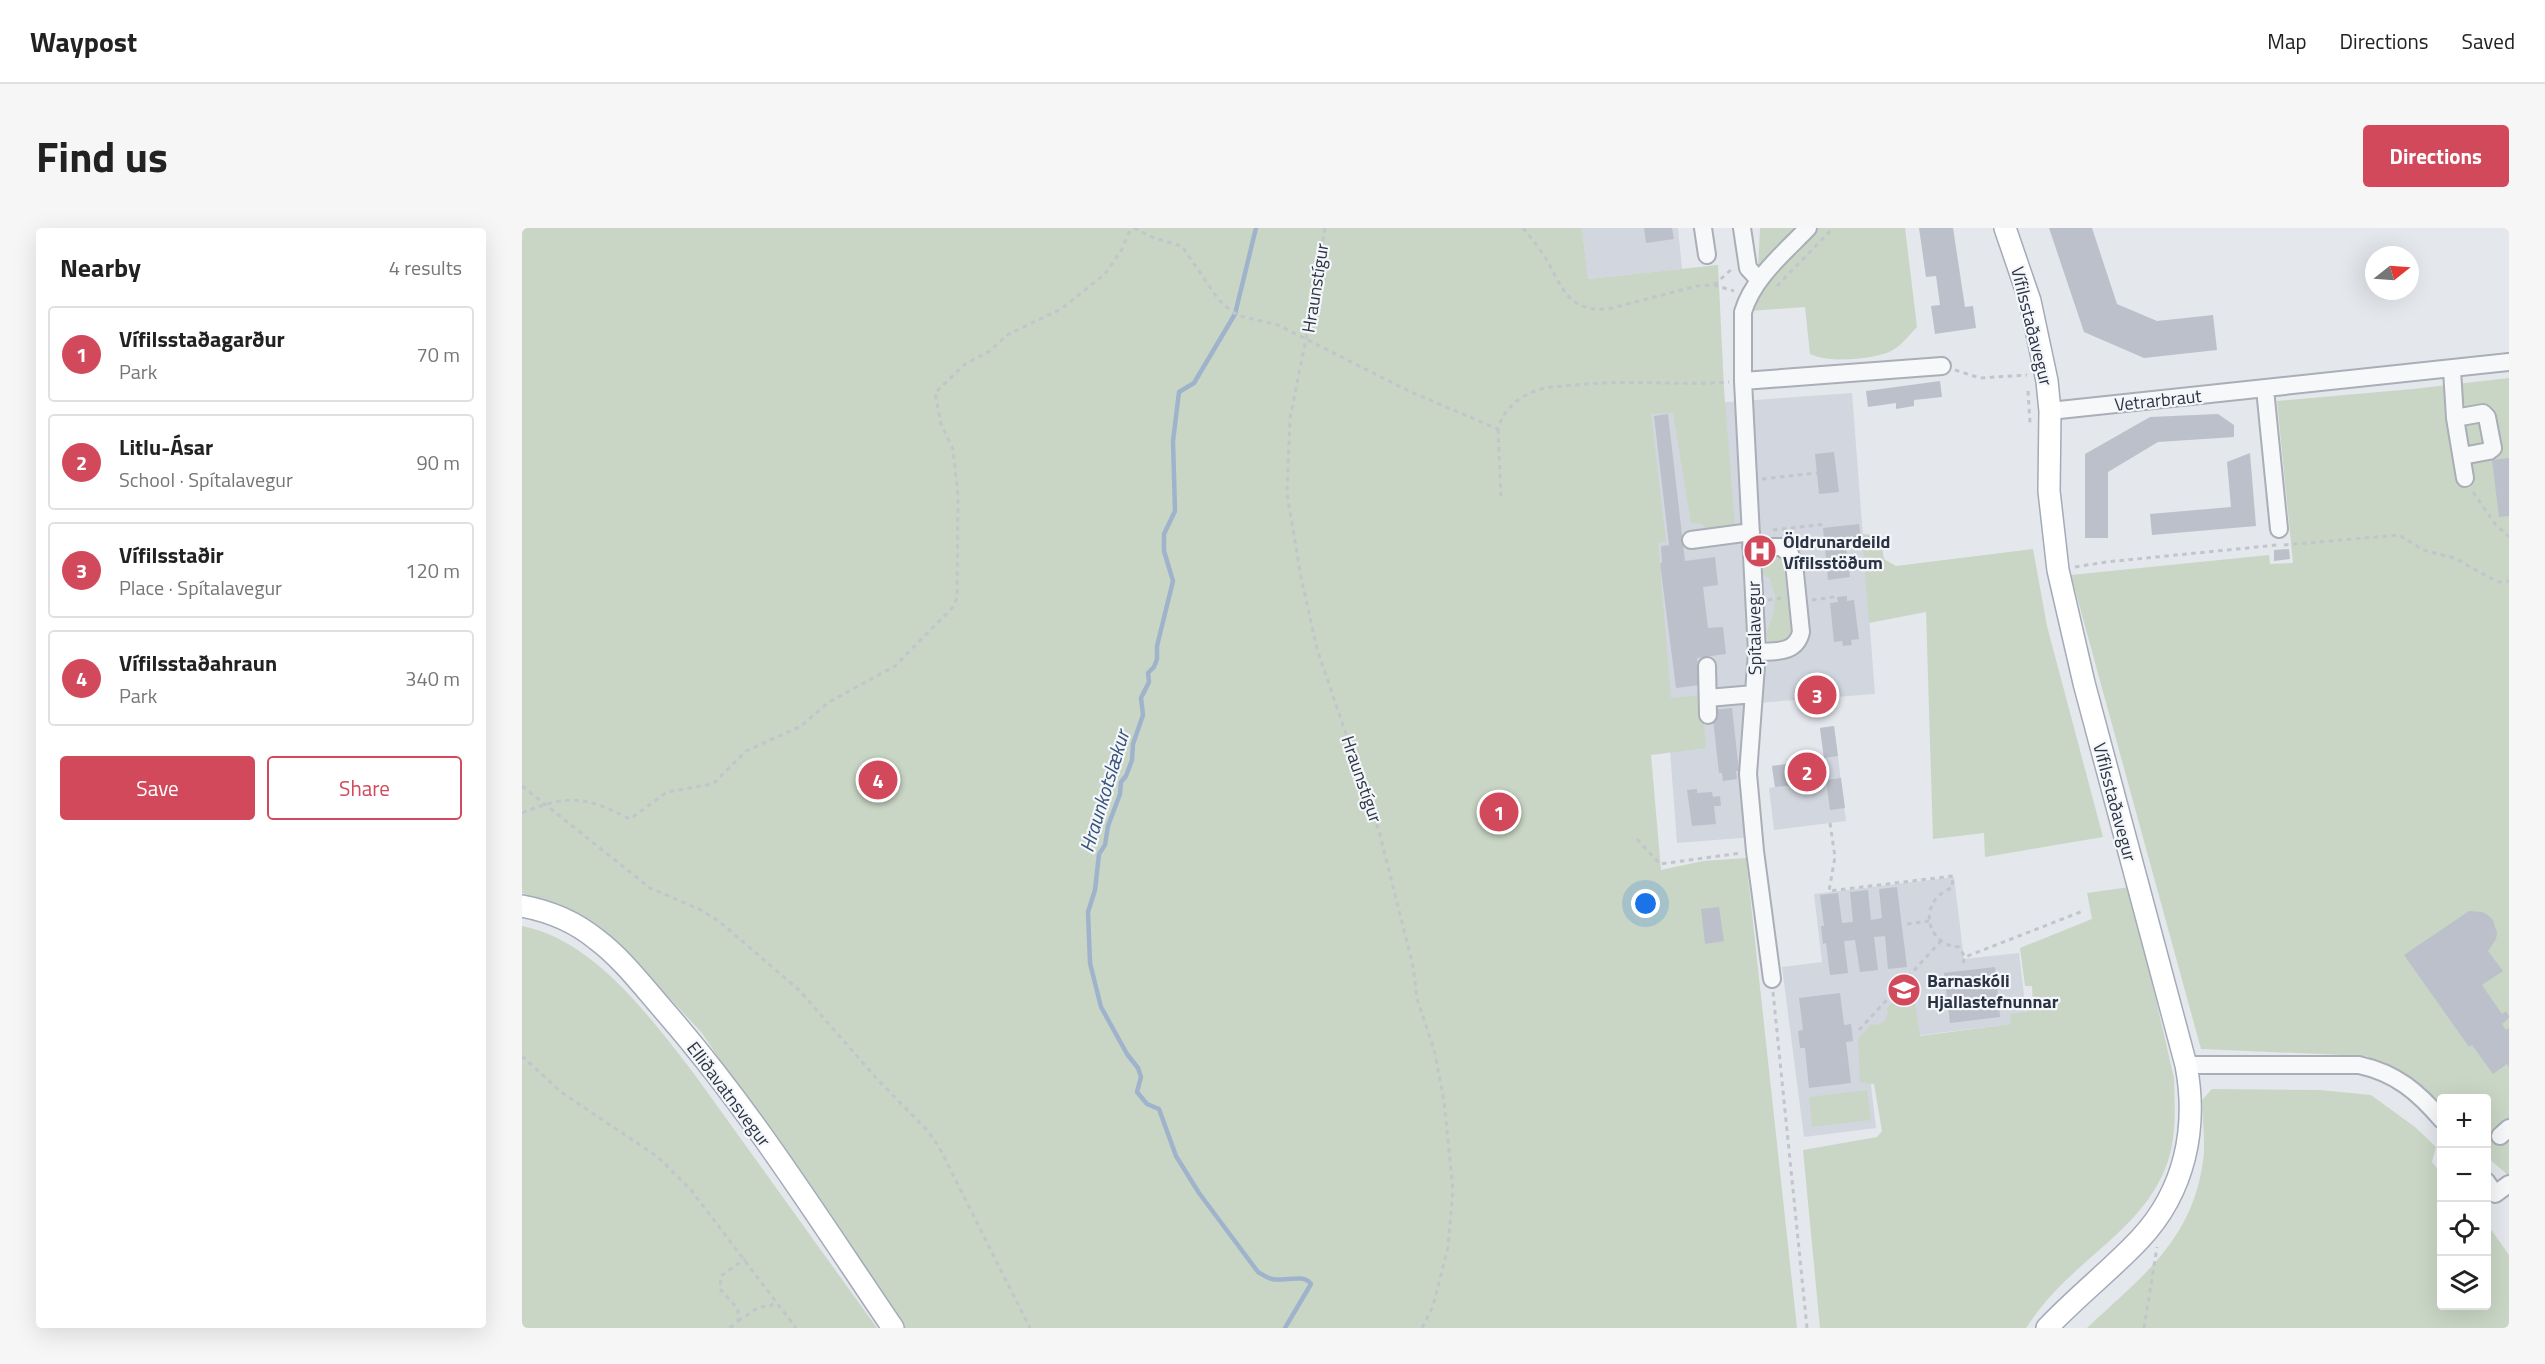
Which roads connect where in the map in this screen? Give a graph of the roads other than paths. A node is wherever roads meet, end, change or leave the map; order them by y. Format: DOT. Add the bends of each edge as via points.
graph roads {
  1 [pos="1703,228"];
  2 [pos="1742,228"];
  3 [pos="1808,228"];
  4 [pos="2005,228"];
  5 [pos="1707,255"];
  6 [pos="1759,280"];
  7 [pos="2509,362"];
  8 [pos="1942,366"];
  9 [pos="2452,370"];
  10 [pos="1743,381"];
  11 [pos="2265,389"];
  12 [pos="2050,411"];
  13 [pos="2456,418"];
  14 [pos="2462,456"];
  15 [pos="2466,478"];
  16 [pos="2279,529"];
  17 [pos="1691,540"];
  18 [pos="1751,540"];
  19 [pos="1757,652"];
  20 [pos="1707,666"];
  21 [pos="1754,694"];
  22 [pos="1708,698"];
  23 [pos="1708,715"];
  24 [pos="522,906"];
  25 [pos="1772,979"];
  26 [pos="2186,1065"];
  27 [pos="2437,1114"];
  28 [pos="2509,1184"];
  29 [pos="2491,1188"];
  30 [pos="893,1328"];
  31 [pos="2048,1328"];
  1 -- 5 [label="street"];
  2 -- 6 [label="street" via="1748,268"];
  3 -- 6 [label="street, Spítalavegur"];
  4 -- 12 [label="main road, Vífilsstaðavegur" via="2030,301"];
  6 -- 10 [label="street, Spítalavegur" via="1743,312"];
  7 -- 9 [label="street, Vetrarbraut"];
  8 -- 10 [label="street"];
  9 -- 11 [label="street, Vetrarbraut"];
  9 -- 13 [label="street"];
  10 -- 18 [label="street, Spítalavegur"];
  11 -- 12 [label="street, Vetrarbraut"];
  11 -- 16 [label="street"];
  12 -- 26 [label="main road, Vífilsstaðavegur" via="2049,491 2058,570"];
  13 -- 14 [label="street"];
  13 -- 14 [label="street" via="2483,413 2493,448"];
  14 -- 15 [label="street"];
  17 -- 18 [label="street"];
  18 -- 19 [label="street, Spítalavegur"];
  18 -- 19 [label="street" via="1786,550 1794,563 1801,632 1798,642 1784,651"];
  19 -- 21 [label="street, Spítalavegur"];
  20 -- 22 [label="street"];
  21 -- 22 [label="street"];
  21 -- 25 [label="street, Spítalavegur" via="1748,774"];
  22 -- 23 [label="street"];
  24 -- 30 [label="main road, Elliðavatnsvegur" via="579,926 598,940 646,990 711,1066"];
  26 -- 27 [label="street" via="2359,1065 2381,1070 2405,1084"];
  26 -- 31 [label="main road, Vífilsstaðavegur" via="2191,1105 2188,1146 2176,1184 2150,1228"];
  28 -- 29 [label="street" via="2495,1194"];
}
